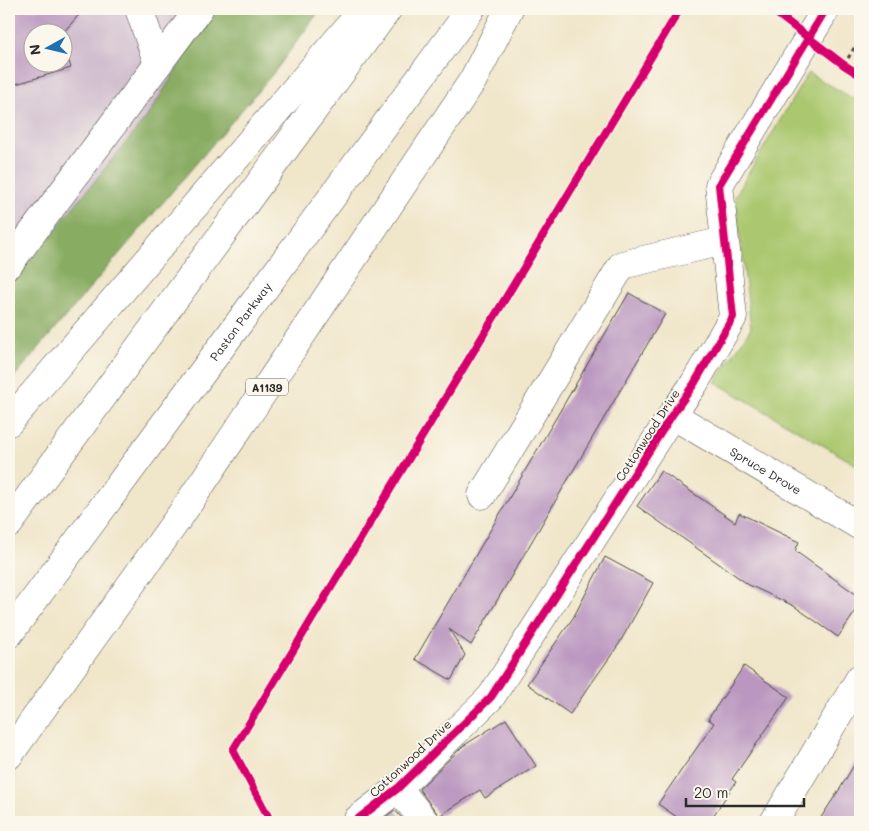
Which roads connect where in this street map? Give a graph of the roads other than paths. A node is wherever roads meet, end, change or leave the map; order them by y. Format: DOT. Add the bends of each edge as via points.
graph roads {
  1 [pos="139,9"];
  2 [pos="199,9"];
  3 [pos="364,9"];
  4 [pos="388,9"];
  5 [pos="472,9"];
  6 [pos="509,9"];
  7 [pos="826,9"];
  8 [pos="158,64"];
  9 [pos="724,241"];
  10 [pos="9,264"];
  11 [pos="672,415"];
  12 [pos="9,422"];
  13 [pos="482,495"];
  14 [pos="9,524"];
  15 [pos="860,526"];
  16 [pos="9,634"];
  17 [pos="860,678"];
  18 [pos="9,755"];
  19 [pos="398,788"];
  20 [pos="358,820"];
  21 [pos="425,822"];
  22 [pos="774,822"];
  1 -- 8 [label="main road"];
  2 -- 8 [label="main road"];
  3 -- 12 [label="main road"];
  4 -- 14 [label="main road"];
  5 -- 16 [label="main road, Paston Parkway"];
  6 -- 18 [label="main road, A1139" via="468,88 182,513"];
  7 -- 9 [label="main road, Cottonwood Drive" via="719,185"];
  8 -- 10 [label="main road"];
  9 -- 11 [label="main road, Cottonwood Drive" via="733,317"];
  9 -- 13 [label="main road" via="622,266"];
  11 -- 15 [label="main road, Spruce Drove"];
  11 -- 19 [label="main road, Cottonwood Drive" via="491,697"];
  17 -- 22 [label="main road"];
  19 -- 20 [label="main road, Cottonwood Drive"];
  19 -- 21 [label="main road"];
}
